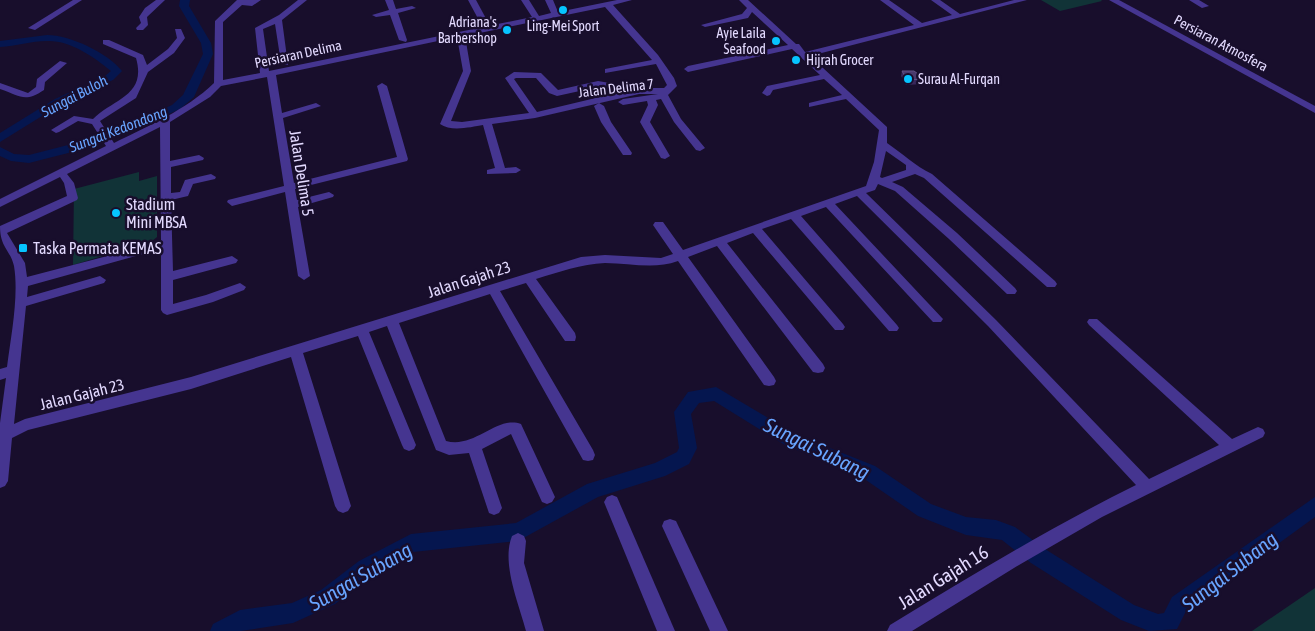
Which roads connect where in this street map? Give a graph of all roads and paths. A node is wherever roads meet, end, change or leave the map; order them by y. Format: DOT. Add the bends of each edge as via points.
graph roads {
  1 [pos="78,0"];
  2 [pos="161,0"];
  3 [pos="303,0"];
  4 [pos="389,0"];
  5 [pos="472,0"];
  6 [pos="526,0"];
  7 [pos="550,0"];
  8 [pos="628,0"];
  9 [pos="743,0"];
  10 [pos="884,0"];
  11 [pos="935,0"];
  12 [pos="986,0"];
  13 [pos="1023,0"];
  14 [pos="1113,0"];
  15 [pos="1123,0"];
  16 [pos="1193,0"];
  17 [pos="241,1"];
  18 [pos="254,2"];
  19 [pos="607,4"];
  20 [pos="996,6"];
  21 [pos="1205,6"];
  22 [pos="751,7"];
  23 [pos="412,8"];
  24 [pos="393,11"];
  25 [pos="239,13"];
  26 [pos="376,15"];
  27 [pos="556,15"];
  28 [pos="958,16"];
  29 [pos="518,17"];
  30 [pos="537,19"];
  31 [pos="278,20"];
  32 [pos="485,24"];
  33 [pos="705,25"];
  34 [pos="920,25"];
  35 [pos="32,28"];
  36 [pos="140,28"];
  37 [pos="178,31"];
  38 [pos="461,34"];
  39 [pos="404,40"];
  40 [pos="106,42"];
  41 [pos="796,46"];
  42 [pos="805,55"];
  43 [pos="658,61"];
  44 [pos="63,63"];
  45 [pos="285,63"];
  46 [pos="688,69"];
  47 [pos="144,71"];
  48 [pos="608,71"];
  49 [pos="267,72"];
  50 [pos="234,73"];
  51 [pos="827,76"];
  52 [pos="218,84"];
  53 [pos="0,86"];
  54 [pos="382,86"];
  55 [pos="639,91"];
  56 [pos="767,92"];
  57 [pos="1294,92"];
  58 [pos="665,93"];
  59 [pos="849,96"];
  60 [pos="650,99"];
  61 [pos="1315,100"];
  62 [pos="1315,104"];
  63 [pos="812,105"];
  64 [pos="316,106"];
  65 [pos="599,106"];
  66 [pos="572,107"];
  67 [pos="1315,110"];
  68 [pos="535,115"];
  69 [pos="278,117"];
  70 [pos="165,121"];
  71 [pos="95,122"];
  72 [pos="487,122"];
  73 [pos="56,130"];
  74 [pos="107,140"];
  75 [pos="883,145"];
  76 [pos="700,148"];
  77 [pos="627,153"];
  78 [pos="665,156"];
  79 [pos="200,158"];
  80 [pos="166,165"];
  81 [pos="912,168"];
  82 [pos="516,170"];
  83 [pos="61,172"];
  84 [pos="211,177"];
  85 [pos="879,181"];
  86 [pos="289,187"];
  87 [pos="860,193"];
  88 [pos="329,195"];
  89 [pos="166,198"];
  90 [pos="0,202"];
  91 [pos="232,202"];
  92 [pos="828,203"];
  93 [pos="292,205"];
  94 [pos="793,214"];
  95 [pos="659,225"];
  96 [pos="755,228"];
  97 [pos="0,231"];
  98 [pos="720,242"];
  99 [pos="166,244"];
  100 [pos="681,256"];
  101 [pos="232,260"];
  102 [pos="304,276"];
  103 [pos="166,277"];
  104 [pos="529,277"];
  105 [pos="100,280"];
  106 [pos="22,284"];
  107 [pos="1051,284"];
  108 [pos="240,287"];
  109 [pos="494,289"];
  110 [pos="1011,291"];
  111 [pos="21,303"];
  112 [pos="937,319"];
  113 [pos="392,322"];
  114 [pos="1093,322"];
  115 [pos="839,327"];
  116 [pos="894,328"];
  117 [pos="362,331"];
  118 [pos="570,337"];
  119 [pos="296,351"];
  120 [pos="818,368"];
  121 [pos="14,370"];
  122 [pos="0,375"];
  123 [pos="769,380"];
  124 [pos="1258,433"];
  125 [pos="3,435"];
  126 [pos="409,445"];
  127 [pos="473,446"];
  128 [pos="1230,446"];
  129 [pos="588,455"];
  130 [pos="0,481"];
  131 [pos="1147,487"];
  132 [pos="548,497"];
  133 [pos="612,502"];
  134 [pos="343,506"];
  135 [pos="494,508"];
  136 [pos="670,526"];
  137 [pos="518,541"];
  138 [pos="535,631"];
  139 [pos="666,631"];
  140 [pos="718,631"];
  141 [pos="896,631"];
  1 -- 35 [label="street"];
  2 -- 36 [label="street" via="148,10 143,18 145,23"];
  3 -- 31 [label="street"];
  4 -- 24 [label="street"];
  5 -- 32 [label="street"];
  6 -- 30 [label="street"];
  7 -- 27 [label="street"];
  8 -- 19 [label="street, Persiaran Delima"];
  9 -- 22 [label="street"];
  10 -- 34 [label="street"];
  11 -- 28 [label="street"];
  12 -- 20 [label="street"];
  13 -- 20 [label="street"];
  14 -- 67 [label="street, Persiaran Atmosfera"];
  15 -- 57 [label="street, Persiaran Atmosfera"];
  16 -- 21 [label="street"];
  17 -- 18 [label="street"];
  17 -- 52 [label="street" via="219,21"];
  18 -- 25 [label="street"];
  19 -- 27 [label="street, Persiaran Delima"];
  19 -- 43 [label="street, Jalan Delima 7"];
  20 -- 28 [label="street"];
  22 -- 33 [label="street" via="745,16"];
  22 -- 41 [label="street"];
  23 -- 24 [label="street"];
  24 -- 26 [label="street"];
  24 -- 39 [label="street"];
  27 -- 30 [label="street, Persiaran Delima"];
  28 -- 34 [label="street"];
  29 -- 32 [label="street"];
  30 -- 38 [label="street, Persiaran Delima"];
  31 -- 45 [label="street"];
  31 -- 49 [label="street, Jalan Delima 5" via="259,28"];
  32 -- 39 [label="street"];
  34 -- 42 [label="street"];
  37 -- 47 [label="street" via="181,38 171,52"];
  38 -- 49 [label="street, Persiaran Delima"];
  38 -- 72 [label="street" via="467,71 446,124"];
  39 -- 45 [label="street"];
  40 -- 47 [label="street" via="140,57"];
  41 -- 42 [label="street"];
  41 -- 46 [label="street"];
  42 -- 51 [label="street"];
  43 -- 48 [label="street"];
  43 -- 58 [label="street, Jalan Delima 7" via="672,82"];
  44 -- 53 [label="street" via="40,81 41,88 29,96"];
  45 -- 49 [label="street"];
  47 -- 71 [label="street" via="134,96"];
  49 -- 50 [label="street"];
  49 -- 52 [label="street, Persiaran Delima"];
  49 -- 69 [label="street, Jalan Delima 5"];
  51 -- 56 [label="street" via="770,88"];
  51 -- 59 [label="street"];
  52 -- 70 [label="street, Persiaran Delima" via="207,96"];
  54 -- 86 [label="street" via="403,159"];
  55 -- 58 [label="street"];
  55 -- 66 [label="street"];
  55 -- 68 [label="street" via="598,84 555,93 538,75 509,76"];
  57 -- 61 [label="street"];
  57 -- 62 [label="street, Persiaran Atmosfera"];
  58 -- 60 [label="street, Jalan Delima 7"];
  58 -- 76 [label="street" via="677,120"];
  59 -- 63 [label="street"];
  59 -- 75 [label="street" via="884,129"];
  60 -- 65 [label="street, Jalan Delima 7"];
  60 -- 78 [label="street" via="653,105 645,122"];
  64 -- 69 [label="street"];
  65 -- 66 [label="street, Jalan Delima 7"];
  65 -- 77 [label="street"];
  66 -- 68 [label="street"];
  68 -- 72 [label="street"];
  69 -- 86 [label="street, Jalan Delima 5"];
  70 -- 74 [label="street, Persiaran Delima"];
  70 -- 80 [label="street"];
  71 -- 73 [label="street" via="77,118"];
  71 -- 74 [label="street"];
  72 -- 82 [label="street" via="496,172"];
  74 -- 83 [label="street, Persiaran Delima"];
  75 -- 81 [label="street" via="910,163"];
  75 -- 85 [label="street"];
  79 -- 80 [label="street"];
  80 -- 89 [label="street"];
  81 -- 85 [label="street" via="911,172"];
  81 -- 107 [label="street" via="928,176"];
  83 -- 90 [label="street, Persiaran Delima"];
  83 -- 97 [label="street" via="69,183 72,198"];
  84 -- 89 [label="street" via="189,182 184,194"];
  85 -- 87 [label="street, Jalan Gajah 23"];
  85 -- 110 [label="street" via="899,189"];
  86 -- 91 [label="street"];
  86 -- 93 [label="street, Jalan Delima 5"];
  87 -- 92 [label="street, Jalan Gajah 23"];
  87 -- 131 [label="street" via="992,323"];
  88 -- 93 [label="street"];
  89 -- 99 [label="street"];
  92 -- 94 [label="street, Jalan Gajah 23"];
  92 -- 112 [label="street"];
  93 -- 102 [label="street, Jalan Delima 5"];
  94 -- 96 [label="street, Jalan Gajah 23"];
  94 -- 116 [label="street"];
  95 -- 100 [label="street"];
  96 -- 98 [label="street, Jalan Gajah 23"];
  96 -- 115 [label="street"];
  97 -- 106 [label="street" via="19,263"];
  98 -- 100 [label="street, Jalan Gajah 23"];
  98 -- 120 [label="street"];
  99 -- 103 [label="street"];
  99 -- 106 [label="street"];
  100 -- 104 [label="street, Jalan Gajah 23" via="654,263 605,259 581,261"];
  100 -- 123 [label="street"];
  101 -- 103 [label="street"];
  103 -- 108 [label="street" via="167,310"];
  104 -- 109 [label="street, Jalan Gajah 23"];
  104 -- 118 [label="street"];
  105 -- 111 [label="street"];
  106 -- 111 [label="street"];
  109 -- 113 [label="street, Jalan Gajah 23"];
  109 -- 129 [label="street"];
  111 -- 121 [label="street"];
  113 -- 117 [label="street, Jalan Gajah 23"];
  113 -- 127 [label="street" via="437,440 448,450"];
  114 -- 128 [label="street"];
  117 -- 119 [label="street, Jalan Gajah 23"];
  117 -- 126 [label="street"];
  119 -- 125 [label="street, Jalan Gajah 23" via="191,383 25,425"];
  119 -- 134 [label="street"];
  121 -- 122 [label="street"];
  121 -- 125 [label="street"];
  124 -- 128 [label="street, Jalan Gajah 16"];
  125 -- 130 [label="street"];
  127 -- 132 [label="street" via="516,428"];
  127 -- 135 [label="street"];
  128 -- 131 [label="street, Jalan Gajah 16"];
  131 -- 141 [label="street, Jalan Gajah 16" via="1013,559"];
  133 -- 139 [label="street"];
  136 -- 140 [label="street"];
  137 -- 138 [label="street" via="516,563"];
}
